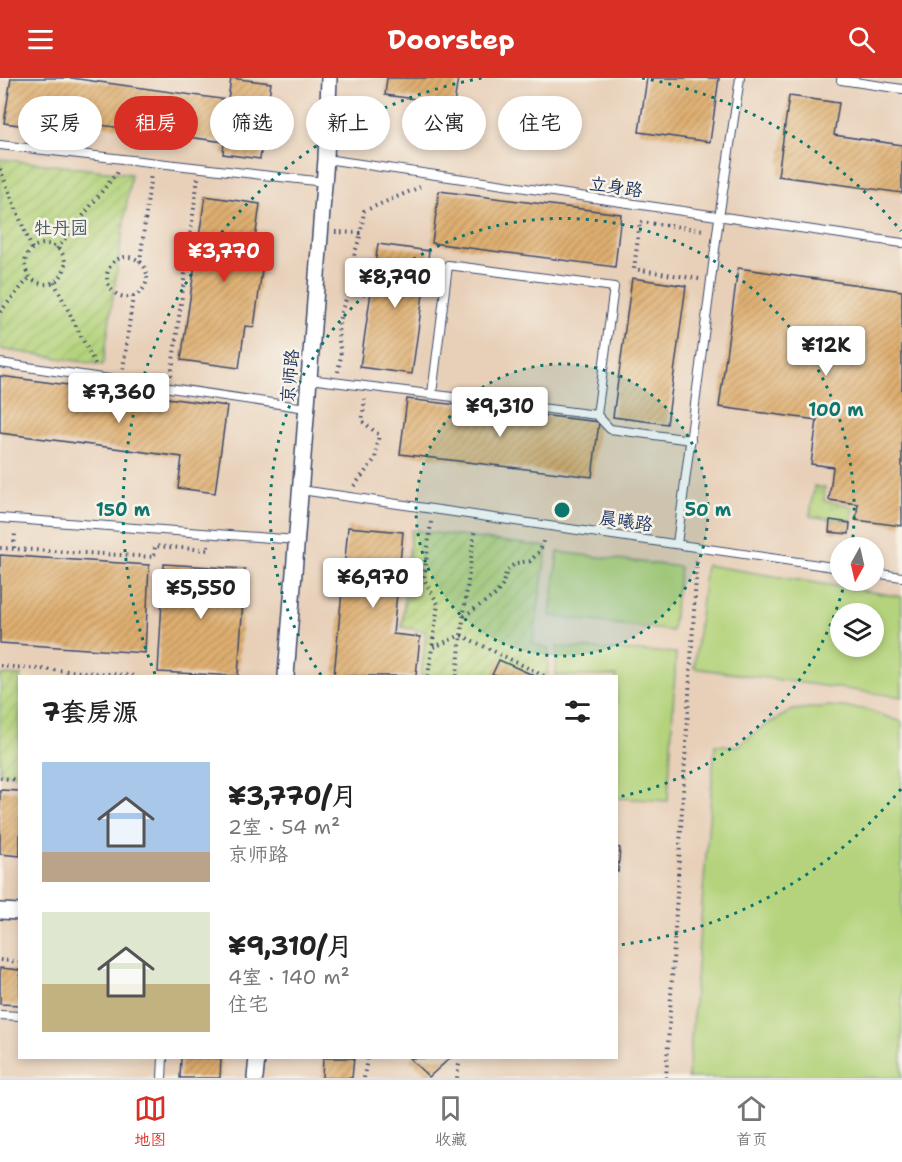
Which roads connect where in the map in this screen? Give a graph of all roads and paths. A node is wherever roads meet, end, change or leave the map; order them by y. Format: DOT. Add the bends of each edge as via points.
graph roads {
  1 [pos="329,78"];
  2 [pos="740,78"];
  3 [pos="841,80"];
  4 [pos="902,89"];
  5 [pos="0,146"];
  6 [pos="326,159"];
  7 [pos="127,160"];
  8 [pos="152,163"];
  9 [pos="199,168"];
  10 [pos="0,169"];
  11 [pos="324,182"];
  12 [pos="424,185"];
  13 [pos="719,218"];
  14 [pos="321,232"];
  15 [pos="718,232"];
  16 [pos="361,233"];
  17 [pos="902,243"];
  18 [pos="32,249"];
  19 [pos="57,249"];
  20 [pos="140,262"];
  21 [pos="30,278"];
  22 [pos="712,280"];
  23 [pos="54,282"];
  24 [pos="133,296"];
  25 [pos="0,312"];
  26 [pos="0,363"];
  27 [pos="102,378"];
  28 [pos="309,379"];
  29 [pos="122,381"];
  30 [pos="337,382"];
  31 [pos="367,386"];
  32 [pos="169,388"];
  33 [pos="432,394"];
  34 [pos="306,408"];
  35 [pos="597,415"];
  36 [pos="691,440"];
  37 [pos="301,490"];
  38 [pos="346,496"];
  39 [pos="433,508"];
  40 [pos="477,515"];
  41 [pos="0,518"];
  42 [pos="548,525"];
  43 [pos="297,540"];
  44 [pos="677,544"];
  45 [pos="0,548"];
  46 [pos="698,548"];
  47 [pos="154,556"];
  48 [pos="830,567"];
  49 [pos="884,575"];
  50 [pos="902,577"];
  51 [pos="464,616"];
  52 [pos="461,635"];
  53 [pos="432,648"];
  54 [pos="0,666"];
  55 [pos="83,674"];
  56 [pos="110,675"];
  57 [pos="286,675"];
  58 [pos="428,675"];
  59 [pos="457,675"];
  60 [pos="542,675"];
  61 [pos="0,778"];
  62 [pos="18,780"];
  63 [pos="0,911"];
  64 [pos="18,912"];
  65 [pos="0,960"];
  66 [pos="18,962"];
  67 [pos="0,1015"];
  68 [pos="18,1016"];
  69 [pos="163,1059"];
  70 [pos="257,1059"];
  71 [pos="367,1059"];
  72 [pos="459,1064"];
  73 [pos="162,1078"];
  74 [pos="255,1078"];
  75 [pos="364,1078"];
  76 [pos="457,1078"];
  77 [pos="666,1078"];
  1 -- 6 [label="street, 京师路"];
  2 -- 13 [label="lane"];
  3 -- 4 [label="lane"];
  5 -- 7 [label="lane"];
  6 -- 11 [label="street, 京师路"];
  6 -- 13 [label="lane, 立身路"];
  7 -- 8 [label="lane"];
  7 -- 19 [label="path"];
  8 -- 9 [label="lane"];
  8 -- 20 [label="path"];
  9 -- 11 [label="lane"];
  9 -- 32 [label="path"];
  10 -- 18 [label="path"];
  11 -- 14 [label="street, 京师路"];
  12 -- 16 [label="path" via="364,211"];
  13 -- 15 [label="lane"];
  13 -- 17 [label="lane, 立身路"];
  14 -- 16 [label="path"];
  14 -- 28 [label="street, 京师路"];
  15 -- 22 [label="lane"];
  15 -- 22 [label="path" via="640,222 634,268"];
  16 -- 30 [label="path" via="353,259 354,279 339,324 341,356"];
  18 -- 19 [label="path" via="45,245"];
  18 -- 21 [label="path" via="25,266"];
  19 -- 23 [label="path" via="64,267"];
  20 -- 24 [label="path" via="147,279"];
  20 -- 24 [label="path" via="121,258 108,272 112,290 123,297"];
  21 -- 23 [label="path" via="41,284"];
  21 -- 25 [label="path"];
  22 -- 36 [label="lane"];
  23 -- 27 [label="path"];
  24 -- 29 [label="path"];
  26 -- 27 [label="lane"];
  27 -- 29 [label="lane"];
  28 -- 30 [label="lane"];
  28 -- 34 [label="street, 京师路"];
  29 -- 32 [label="lane"];
  30 -- 31 [label="lane"];
  31 -- 33 [label="lane"];
  31 -- 38 [label="path" via="362,422 379,435 375,459"];
  32 -- 34 [label="lane"];
  33 -- 35 [label="lane"];
  33 -- 35 [label="lane" via="448,265 614,287"];
  34 -- 37 [label="street, 京师路"];
  35 -- 36 [label="lane" via="610,429"];
  36 -- 44 [label="lane"];
  37 -- 38 [label="lane, 晨曦路"];
  37 -- 43 [label="street, 京师路"];
  38 -- 39 [label="lane, 晨曦路"];
  39 -- 40 [label="lane, 晨曦路"];
  39 -- 53 [label="path" via="424,579 438,604"];
  40 -- 42 [label="lane, 晨曦路"];
  40 -- 51 [label="path"];
  41 -- 43 [label="lane"];
  42 -- 44 [label="lane, 晨曦路"];
  42 -- 51 [label="path" via="540,551 530,561 516,563 507,570 495,595"];
  43 -- 57 [label="street, 京师路"];
  44 -- 46 [label="lane, 晨曦路"];
  45 -- 47 [label="path"];
  46 -- 48 [label="lane, 晨曦路"];
  46 -- 77 [label="path"];
  49 -- 50 [label="lane"];
  51 -- 52 [label="path"];
  52 -- 53 [label="path"];
  52 -- 59 [label="path"];
  52 -- 60 [label="path"];
  53 -- 58 [label="path"];
  54 -- 55 [label="path"];
  55 -- 56 [label="path"];
  61 -- 62 [label="path"];
  63 -- 64 [label="street"];
  65 -- 66 [label="path"];
  67 -- 68 [label="lane"];
  69 -- 73 [label="lane"];
  70 -- 74 [label="street"];
  71 -- 75 [label="path"];
  72 -- 76 [label="path"];
}
